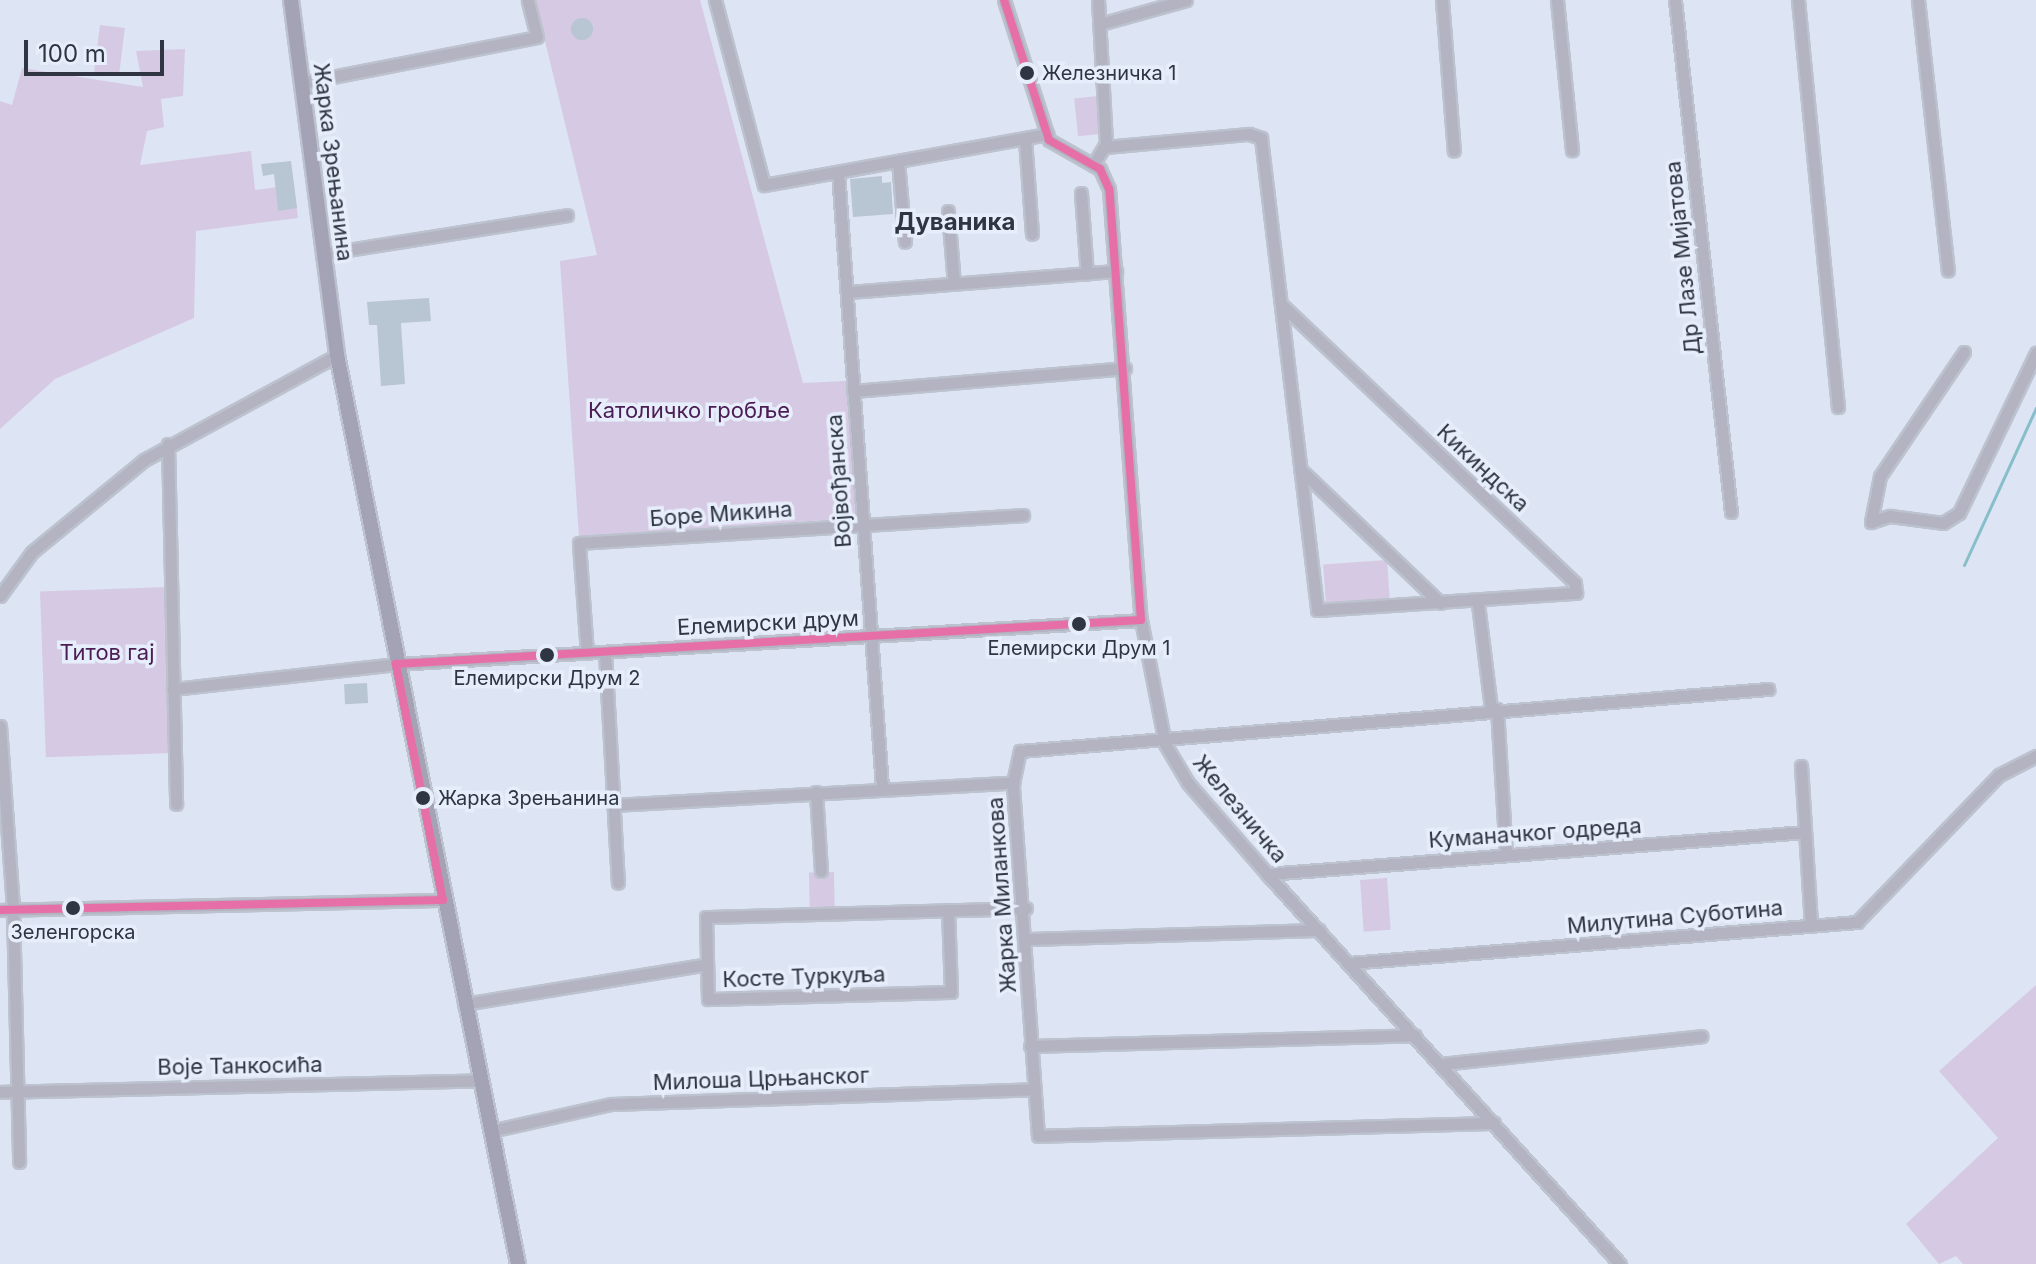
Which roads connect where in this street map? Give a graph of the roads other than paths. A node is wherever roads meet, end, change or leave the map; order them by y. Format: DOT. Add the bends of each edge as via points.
graph roads {
  1 [pos="528,0"];
  2 [pos="715,0"];
  3 [pos="1004,0"];
  4 [pos="1098,0"];
  5 [pos="1186,0"];
  6 [pos="1442,0"];
  7 [pos="1557,0"];
  8 [pos="1675,0"];
  9 [pos="1798,0"];
  10 [pos="1918,0"];
  11 [pos="290,2"];
  12 [pos="1100,24"];
  13 [pos="301,83"];
  14 [pos="1047,134"];
  15 [pos="1025,139"];
  16 [pos="1105,147"];
  17 [pos="1572,150"];
  18 [pos="1454,151"];
  19 [pos="898,161"];
  20 [pos="1093,165"];
  21 [pos="838,172"];
  22 [pos="1081,193"];
  23 [pos="948,211"];
  24 [pos="567,215"];
  25 [pos="1032,234"];
  26 [pos="905,242"];
  27 [pos="322,254"];
  28 [pos="1948,270"];
  29 [pos="1116,271"];
  30 [pos="1087,274"];
  31 [pos="954,284"];
  32 [pos="848,292"];
  33 [pos="1283,306"];
  34 [pos="1964,352"];
  35 [pos="2036,353"];
  36 [pos="337,355"];
  37 [pos="1125,368"];
  38 [pos="853,391"];
  39 [pos="1838,407"];
  40 [pos="168,444"];
  41 [pos="1300,469"];
  42 [pos="1731,512"];
  43 [pos="1023,515"];
  44 [pos="862,525"];
  45 [pos="0,596"];
  46 [pos="1440,603"];
  47 [pos="1478,604"];
  48 [pos="1141,620"];
  49 [pos="871,637"];
  50 [pos="605,652"];
  51 [pos="587,653"];
  52 [pos="396,664"];
  53 [pos="173,689"];
  54 [pos="1768,689"];
  55 [pos="1494,709"];
  56 [pos="0,726"];
  57 [pos="1163,739"];
  58 [pos="2036,756"];
  59 [pos="1801,766"];
  60 [pos="1013,783"];
  61 [pos="882,788"];
  62 [pos="816,792"];
  63 [pos="176,804"];
  64 [pos="614,805"];
  65 [pos="1805,832"];
  66 [pos="1506,855"];
  67 [pos="821,871"];
  68 [pos="1267,874"];
  69 [pos="618,883"];
  70 [pos="443,900"];
  71 [pos="1026,908"];
  72 [pos="6,910"];
  73 [pos="948,910"];
  74 [pos="1811,926"];
  75 [pos="1319,930"];
  76 [pos="1027,939"];
  77 [pos="1349,963"];
  78 [pos="707,964"];
  79 [pos="464,1004"];
  80 [pos="1415,1035"];
  81 [pos="1701,1036"];
  82 [pos="1030,1046"];
  83 [pos="1441,1064"];
  84 [pos="480,1080"];
  85 [pos="1035,1089"];
  86 [pos="17,1091"];
  87 [pos="0,1092"];
  88 [pos="1494,1123"];
  89 [pos="491,1131"];
  90 [pos="19,1162"];
  91 [pos="518,1264"];
  92 [pos="1620,1264"];
  1 -- 13 [label="street" via="537,37"];
  2 -- 21 [label="street" via="764,185"];
  3 -- 14 [label="street"];
  4 -- 12 [label="street"];
  5 -- 12 [label="street"];
  6 -- 18 [label="street"];
  7 -- 17 [label="street"];
  8 -- 42 [label="street, Др Лазе Мијатова"];
  9 -- 39 [label="street"];
  10 -- 28 [label="street"];
  11 -- 13 [label="main road, Жарка Зрењанина"];
  12 -- 16 [label="street"];
  13 -- 27 [label="main road, Жарка Зрењанина"];
  14 -- 15 [label="street"];
  14 -- 20 [label="street"];
  15 -- 19 [label="street"];
  15 -- 25 [label="street"];
  16 -- 20 [label="street"];
  16 -- 33 [label="street" via="1249,134 1261,138"];
  19 -- 21 [label="street"];
  19 -- 26 [label="street"];
  20 -- 29 [label="street, Железничка" via="1109,189"];
  21 -- 32 [label="street, Војвођанска"];
  22 -- 30 [label="street"];
  23 -- 31 [label="street"];
  24 -- 27 [label="street"];
  27 -- 36 [label="main road, Жарка Зрењанина"];
  29 -- 30 [label="street"];
  29 -- 37 [label="street, Железничка"];
  30 -- 31 [label="street"];
  31 -- 32 [label="street"];
  32 -- 38 [label="street, Војвођанска"];
  33 -- 41 [label="street"];
  33 -- 47 [label="street, Кикиндска" via="1577,586 1574,594"];
  34 -- 35 [label="street" via="1880,476 1871,522 1896,516 1943,523 1959,513"];
  36 -- 40 [label="street"];
  36 -- 52 [label="main road, Жарка Зрењанина"];
  37 -- 38 [label="street"];
  37 -- 48 [label="street, Железничка"];
  38 -- 44 [label="street, Војвођанска"];
  40 -- 45 [label="street" via="32,552"];
  40 -- 53 [label="street"];
  41 -- 46 [label="street"];
  41 -- 46 [label="street" via="1317,610"];
  43 -- 44 [label="street, Боре Микина"];
  44 -- 49 [label="street, Војвођанска"];
  44 -- 51 [label="street, Боре Микина" via="579,543"];
  46 -- 47 [label="street"];
  47 -- 55 [label="street"];
  48 -- 49 [label="street, Елемирски друм"];
  48 -- 57 [label="street, Железничка"];
  49 -- 50 [label="street, Елемирски друм"];
  49 -- 61 [label="street, Војвођанска"];
  50 -- 51 [label="street, Елемирски друм"];
  50 -- 64 [label="street"];
  51 -- 52 [label="street, Елемирски друм"];
  52 -- 53 [label="street, Елемирски друм"];
  52 -- 70 [label="main road, Жарка Зрењанина"];
  53 -- 63 [label="street"];
  54 -- 55 [label="street"];
  55 -- 57 [label="street"];
  55 -- 66 [label="street"];
  56 -- 72 [label="street"];
  57 -- 60 [label="street, Жарка Миланкова" via="1022,748"];
  57 -- 68 [label="street, Железничка" via="1188,783"];
  58 -- 74 [label="street, Милутина Суботина" via="1999,775 1864,917"];
  59 -- 65 [label="street"];
  60 -- 61 [label="street"];
  60 -- 71 [label="street, Жарка Миланкова"];
  61 -- 62 [label="street"];
  62 -- 64 [label="street"];
  62 -- 67 [label="street"];
  64 -- 69 [label="street"];
  65 -- 66 [label="street, Куманачког одреда"];
  65 -- 74 [label="street"];
  66 -- 68 [label="street, Куманачког одреда"];
  68 -- 75 [label="street, Железничка"];
  70 -- 72 [label="street"];
  70 -- 79 [label="main road, Жарка Зрењанина"];
  71 -- 73 [label="street, Косте Туркуља"];
  71 -- 76 [label="street, Жарка Миланкова"];
  72 -- 86 [label="street"];
  73 -- 78 [label="street, Косте Туркуља" via="706,917"];
  73 -- 78 [label="street, Косте Туркуља" via="951,992 708,999"];
  74 -- 77 [label="street, Милутина Суботина"];
  75 -- 76 [label="street"];
  75 -- 77 [label="street, Железничка"];
  76 -- 82 [label="street, Жарка Миланкова"];
  77 -- 80 [label="street, Железничка"];
  78 -- 79 [label="street"];
  79 -- 84 [label="main road, Жарка Зрењанина"];
  80 -- 82 [label="street"];
  80 -- 83 [label="street, Железничка"];
  81 -- 83 [label="street"];
  82 -- 85 [label="street, Жарка Миланкова"];
  83 -- 88 [label="street, Железничка"];
  84 -- 86 [label="street, Воје Танкосића"];
  84 -- 89 [label="main road, Жарка Зрењанина"];
  85 -- 88 [label="street, Жарка Миланкова" via="1038,1136"];
  85 -- 89 [label="street, Милоша Црњанског" via="611,1104"];
  86 -- 87 [label="street, Воје Танкосића"];
  86 -- 90 [label="street"];
  88 -- 92 [label="street, Железничка"];
  89 -- 91 [label="main road, Жарка Зрењанина"];
}
